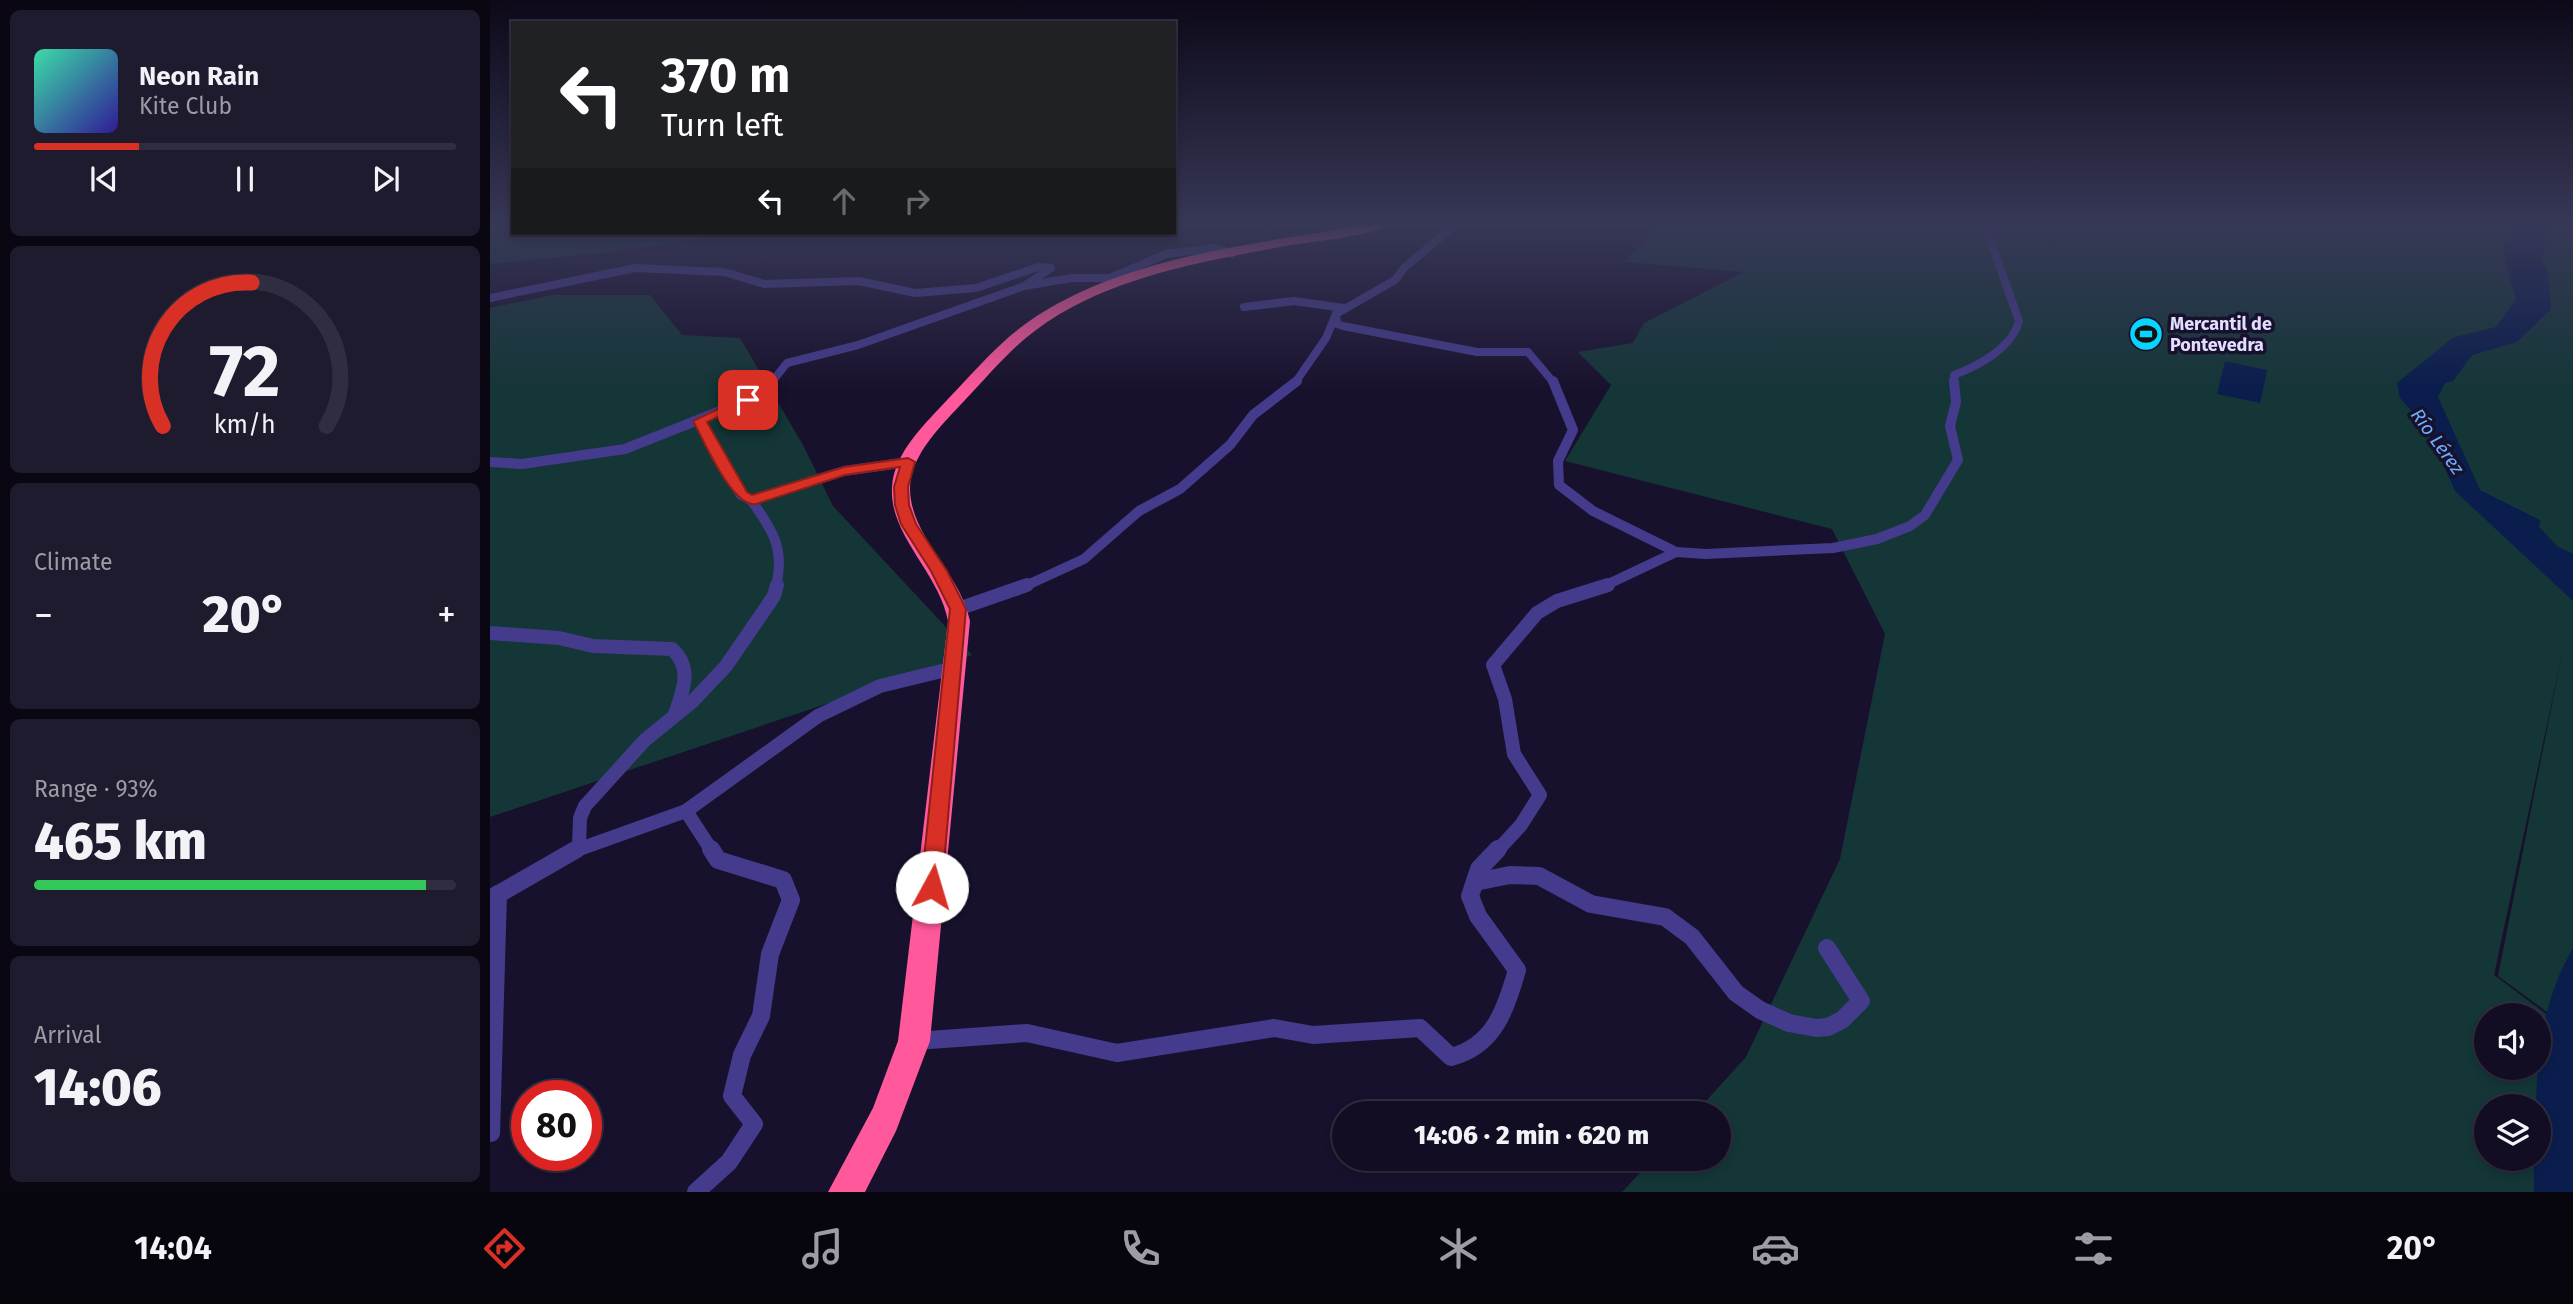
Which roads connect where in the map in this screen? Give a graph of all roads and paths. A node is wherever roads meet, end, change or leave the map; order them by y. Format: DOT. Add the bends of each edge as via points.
graph roads {
  1 [pos="574,281"];
  2 [pos="753,281"];
  3 [pos="998,281"];
  4 [pos="1028,281"];
  5 [pos="1056,281"];
  6 [pos="1106,281"];
  7 [pos="1126,281"];
  8 [pos="1394,281"];
  9 [pos="2005,281"];
  10 [pos="1024,286"];
  11 [pos="1082,297"];
  12 [pos="490,298"];
  13 [pos="1244,307"];
  14 [pos="1340,311"];
  15 [pos="699,421"];
  16 [pos="490,462"];
  17 [pos="908,462"];
  18 [pos="751,500"];
  19 [pos="1676,552"];
  20 [pos="958,609"];
  21 [pos="490,633"];
  22 [pos="954,668"];
  23 [pos="675,715"];
  24 [pos="686,811"];
  25 [pos="579,848"];
  26 [pos="1475,882"];
  27 [pos="494,896"];
  28 [pos="1827,948"];
  29 [pos="914,1041"];
  30 [pos="491,1133"];
  31 [pos="696,1192"];
  32 [pos="845,1192"];
  1 -- 12 [label="street"];
  2 -- 3 [label="street" via="859,281 915,293 976,288"];
  4 -- 10 [label="street"];
  5 -- 10 [label="street"];
  6 -- 11 [label="street"];
  7 -- 11 [label="highway"];
  8 -- 14 [label="street"];
  9 -- 19 [label="street" via="2019,321 2017,329 1983,364 1954,375 1956,402 1951,426 1958,460 1925,515 1910,526 1844,547"];
  10 -- 15 [label="street" via="858,345 787,363 769,386"];
  11 -- 17 [label="highway" via="1032,326 1002,352 948,408"];
  13 -- 14 [label="street" via="1294,301"];
  14 -- 19 [label="street" via="1337,324 1343,326 1478,352 1528,352 1550,373 1562,406 1573,420 1573,432 1556,460 1559,486 1578,503"];
  14 -- 20 [label="street" via="1300,379 1253,415 1204,471 1139,511 1084,559 1011,592"];
  15 -- 16 [label="street" via="590,457 522,464"];
  15 -- 18 [label="street" via="741,495"];
  17 -- 18 [label="street" via="844,471"];
  17 -- 20 [label="highway" via="901,487 908,524"];
  18 -- 23 [label="street" via="775,532 781,567 774,596 726,666"];
  19 -- 26 [label="street" via="1614,583 1557,601 1537,613 1499,654 1493,665 1505,691 1515,758 1535,781 1540,795 1521,825 1479,869"];
  20 -- 22 [label="highway"];
  21 -- 23 [label="street" via="559,638 593,646 672,649 685,666 685,685"];
  22 -- 24 [label="street" via="880,685 818,716"];
  22 -- 29 [label="highway"];
  23 -- 25 [label="street" via="645,740 585,806"];
  24 -- 25 [label="street"];
  24 -- 31 [label="street" via="718,860 783,880 790,900 770,954 761,1016 742,1055 732,1096 754,1124 729,1163"];
  25 -- 27 [label="street"];
  26 -- 28 [label="street" via="1510,874 1536,875 1580,901 1653,912 1678,923 1729,987 1759,1011 1787,1023 1826,1028 1849,1016 1861,1001"];
  26 -- 29 [label="street" via="1470,896 1478,916 1517,970 1503,1019 1470,1054 1451,1057 1420,1028 1314,1035 1274,1028 1116,1053 1027,1033"];
  27 -- 30 [label="street"];
  29 -- 32 [label="highway" via="899,1087"];
}
